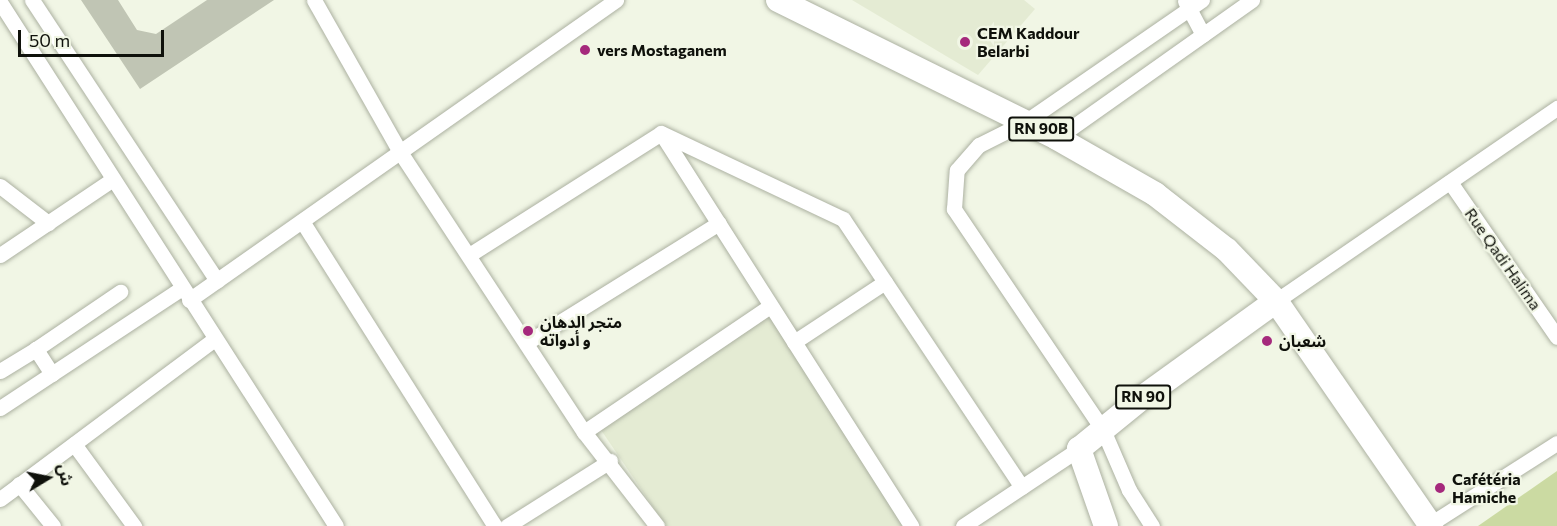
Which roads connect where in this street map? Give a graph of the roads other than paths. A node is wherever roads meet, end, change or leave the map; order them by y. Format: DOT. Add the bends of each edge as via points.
graph roads {
  1 [pos="32,0"];
  2 [pos="314,0"];
  3 [pos="616,0"];
  4 [pos="778,0"];
  5 [pos="1252,0"];
  6 [pos="0,2"];
  7 [pos="1192,3"];
  8 [pos="1203,35"];
  9 [pos="1557,108"];
  10 [pos="1025,122"];
  11 [pos="661,133"];
  12 [pos="1057,138"];
  13 [pos="400,152"];
  14 [pos="113,179"];
  15 [pos="1450,182"];
  16 [pos="0,186"];
  17 [pos="302,221"];
  18 [pos="48,223"];
  19 [pos="719,224"];
  20 [pos="0,255"];
  21 [pos="469,255"];
  22 [pos="217,281"];
  23 [pos="885,282"];
  24 [pos="120,292"];
  25 [pos="185,294"];
  26 [pos="1276,301"];
  27 [pos="770,306"];
  28 [pos="1557,337"];
  29 [pos="215,339"];
  30 [pos="794,342"];
  31 [pos="526,343"];
  32 [pos="36,349"];
  33 [pos="0,371"];
  34 [pos="52,374"];
  35 [pos="0,408"];
  36 [pos="1102,430"];
  37 [pos="584,432"];
  38 [pos="1557,443"];
  39 [pos="74,444"];
  40 [pos="1079,449"];
  41 [pos="610,461"];
  42 [pos="19,484"];
  43 [pos="1022,487"];
  44 [pos="0,499"];
  45 [pos="1429,525"];
  46 [pos="53,526"];
  47 [pos="134,526"];
  48 [pos="336,526"];
  49 [pos="495,526"];
  50 [pos="507,526"];
  51 [pos="657,526"];
  52 [pos="911,526"];
  53 [pos="963,526"];
  54 [pos="1106,526"];
  55 [pos="1152,526"];
  1 -- 22 [label="street"];
  2 -- 13 [label="street"];
  3 -- 13 [label="street"];
  4 -- 10 [label="main road, RN 90B"];
  5 -- 8 [label="street"];
  6 -- 14 [label="street"];
  7 -- 8 [label="street"];
  7 -- 10 [label="street"];
  8 -- 12 [label="street"];
  9 -- 15 [label="street"];
  10 -- 12 [label="main road, RN 90B"];
  10 -- 36 [label="street" via="979,145 957,170 954,209"];
  11 -- 19 [label="street"];
  11 -- 21 [label="street"];
  11 -- 23 [label="street" via="843,219"];
  12 -- 26 [label="main road, RN 90B" via="1155,194 1227,250"];
  13 -- 17 [label="street"];
  13 -- 21 [label="street"];
  14 -- 18 [label="street"];
  14 -- 25 [label="street"];
  15 -- 26 [label="street"];
  15 -- 28 [label="street, Rue Qadi Halima"];
  16 -- 18 [label="street"];
  17 -- 22 [label="street"];
  17 -- 49 [label="street"];
  18 -- 20 [label="street"];
  19 -- 27 [label="street"];
  19 -- 31 [label="street"];
  21 -- 31 [label="street"];
  22 -- 25 [label="street"];
  23 -- 30 [label="street"];
  23 -- 43 [label="street"];
  24 -- 32 [label="street"];
  25 -- 29 [label="street"];
  25 -- 34 [label="street"];
  26 -- 36 [label="main road, RN 90"];
  26 -- 45 [label="main road"];
  27 -- 30 [label="street"];
  27 -- 37 [label="street"];
  29 -- 39 [label="street"];
  29 -- 48 [label="street"];
  30 -- 52 [label="street"];
  31 -- 37 [label="street"];
  32 -- 33 [label="street"];
  32 -- 34 [label="street"];
  34 -- 35 [label="street"];
  36 -- 40 [label="main road, RN 90"];
  36 -- 55 [label="street" via="1129,490"];
  37 -- 41 [label="street"];
  38 -- 45 [label="street"];
  39 -- 42 [label="street"];
  39 -- 47 [label="street"];
  40 -- 43 [label="street"];
  40 -- 54 [label="main road"];
  41 -- 50 [label="street"];
  41 -- 51 [label="street"];
  42 -- 44 [label="street"];
  42 -- 46 [label="street"];
  43 -- 53 [label="street"];
}
